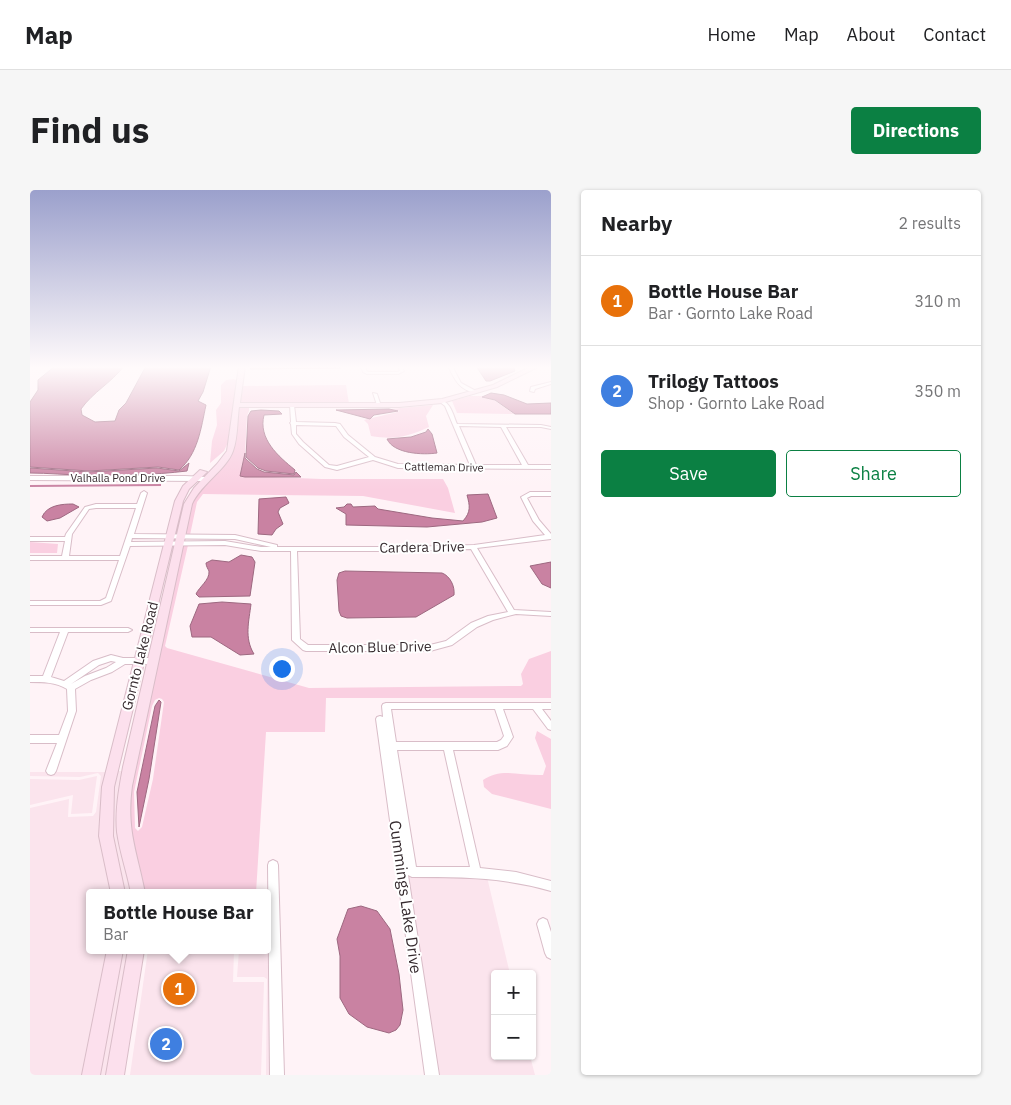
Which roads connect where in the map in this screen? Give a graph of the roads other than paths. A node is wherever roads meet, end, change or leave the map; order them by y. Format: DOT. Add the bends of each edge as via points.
graph roads {
  1 [pos="236,407"];
  2 [pos="292,407"];
  3 [pos="448,407"];
  4 [pos="292,423"];
  5 [pos="456,426"];
  6 [pos="504,426"];
  7 [pos="551,428"];
  8 [pos="373,458"];
  9 [pos="474,467"];
  10 [pos="526,467"];
  11 [pos="551,467"];
  12 [pos="30,478"];
  13 [pos="201,479"];
  14 [pos="144,494"];
  15 [pos="551,494"];
  16 [pos="140,506"];
  17 [pos="550,537"];
  18 [pos="30,539"];
  19 [pos="67,539"];
  20 [pos="129,540"];
  21 [pos="175,540"];
  22 [pos="473,547"];
  23 [pos="294,549"];
  24 [pos="30,558"];
  25 [pos="65,558"];
  26 [pos="123,558"];
  27 [pos="30,603"];
  28 [pos="512,613"];
  29 [pos="551,614"];
  30 [pos="30,630"];
  31 [pos="66,630"];
  32 [pos="128,630"];
  33 [pos="139,661"];
  34 [pos="152,661"];
  35 [pos="30,679"];
  36 [pos="46,679"];
  37 [pos="68,686"];
  38 [pos="498,706"];
  39 [pos="535,706"];
  40 [pos="551,706"];
  41 [pos="380,719"];
  42 [pos="551,727"];
  43 [pos="30,739"];
  44 [pos="62,739"];
  45 [pos="392,746"];
  46 [pos="448,746"];
  47 [pos="51,771"];
  48 [pos="273,865"];
  49 [pos="476,872"];
  50 [pos="551,886"];
  51 [pos="117,889"];
  52 [pos="137,889"];
  53 [pos="543,924"];
  54 [pos="551,953"];
  55 [pos="114,954"];
  56 [pos="135,954"];
  57 [pos="91,1075"];
  58 [pos="116,1075"];
  59 [pos="277,1075"];
  60 [pos="432,1075"];
  1 -- 13 [label="street, Gornto Lake Road" via="227,456"];
  2 -- 4 [label="street"];
  3 -- 5 [label="street"];
  4 -- 8 [label="street, Cattleman Drive" via="338,425 346,436"];
  4 -- 8 [label="street" via="294,434 301,443 327,466 337,468"];
  5 -- 6 [label="street"];
  5 -- 9 [label="street"];
  6 -- 7 [label="street"];
  6 -- 10 [label="street"];
  8 -- 9 [label="street, Cattleman Drive" via="411,468"];
  9 -- 10 [label="street, Cattleman Drive"];
  10 -- 11 [label="street, Cattleman Drive"];
  12 -- 13 [label="street, Valhalla Pond Drive"];
  13 -- 21 [label="street, Gornto Lake Road" via="189,500"];
  14 -- 16 [label="street"];
  15 -- 17 [label="street, Cardera Drive" via="524,497 536,521"];
  16 -- 19 [label="street" via="88,508"];
  16 -- 20 [label="street"];
  17 -- 22 [label="street, Cardera Drive"];
  18 -- 19 [label="street"];
  19 -- 25 [label="street"];
  20 -- 21 [label="street, Cardera Drive"];
  20 -- 26 [label="street"];
  21 -- 23 [label="street, Cardera Drive"];
  21 -- 33 [label="street, Gornto Lake Road"];
  21 -- 34 [label="street, Gornto Lake Road"];
  22 -- 23 [label="street, Cardera Drive"];
  22 -- 28 [label="street"];
  23 -- 28 [label="street, Alcon Blue Drive" via="296,640 306,648 430,648 457,639 481,621"];
  24 -- 25 [label="street"];
  25 -- 26 [label="street"];
  26 -- 27 [label="street" via="106,602"];
  28 -- 29 [label="street, Alcon Blue Drive"];
  30 -- 31 [label="street"];
  31 -- 32 [label="street"];
  31 -- 36 [label="street"];
  33 -- 34 [label="street"];
  33 -- 37 [label="street" via="123,660 109,670"];
  33 -- 51 [label="street, Gornto Lake Road" via="107,797 106,836"];
  34 -- 52 [label="street, Gornto Lake Road" via="122,809 126,844"];
  35 -- 36 [label="street"];
  36 -- 37 [label="street"];
  37 -- 44 [label="street" via="72,711"];
  38 -- 39 [label="street"];
  38 -- 45 [label="street" via="386,706"];
  38 -- 46 [label="street" via="509,737 504,743 498,746"];
  39 -- 40 [label="street"];
  39 -- 42 [label="street"];
  41 -- 60 [label="street, Cummings Lake Drive"];
  43 -- 44 [label="street"];
  44 -- 47 [label="street"];
  45 -- 46 [label="street"];
  45 -- 49 [label="street" via="412,872"];
  46 -- 49 [label="street"];
  48 -- 59 [label="street"];
  49 -- 50 [label="street" via="526,878"];
  53 -- 54 [label="street"];
  55 -- 57 [label="street"];
  56 -- 58 [label="street"];
}
